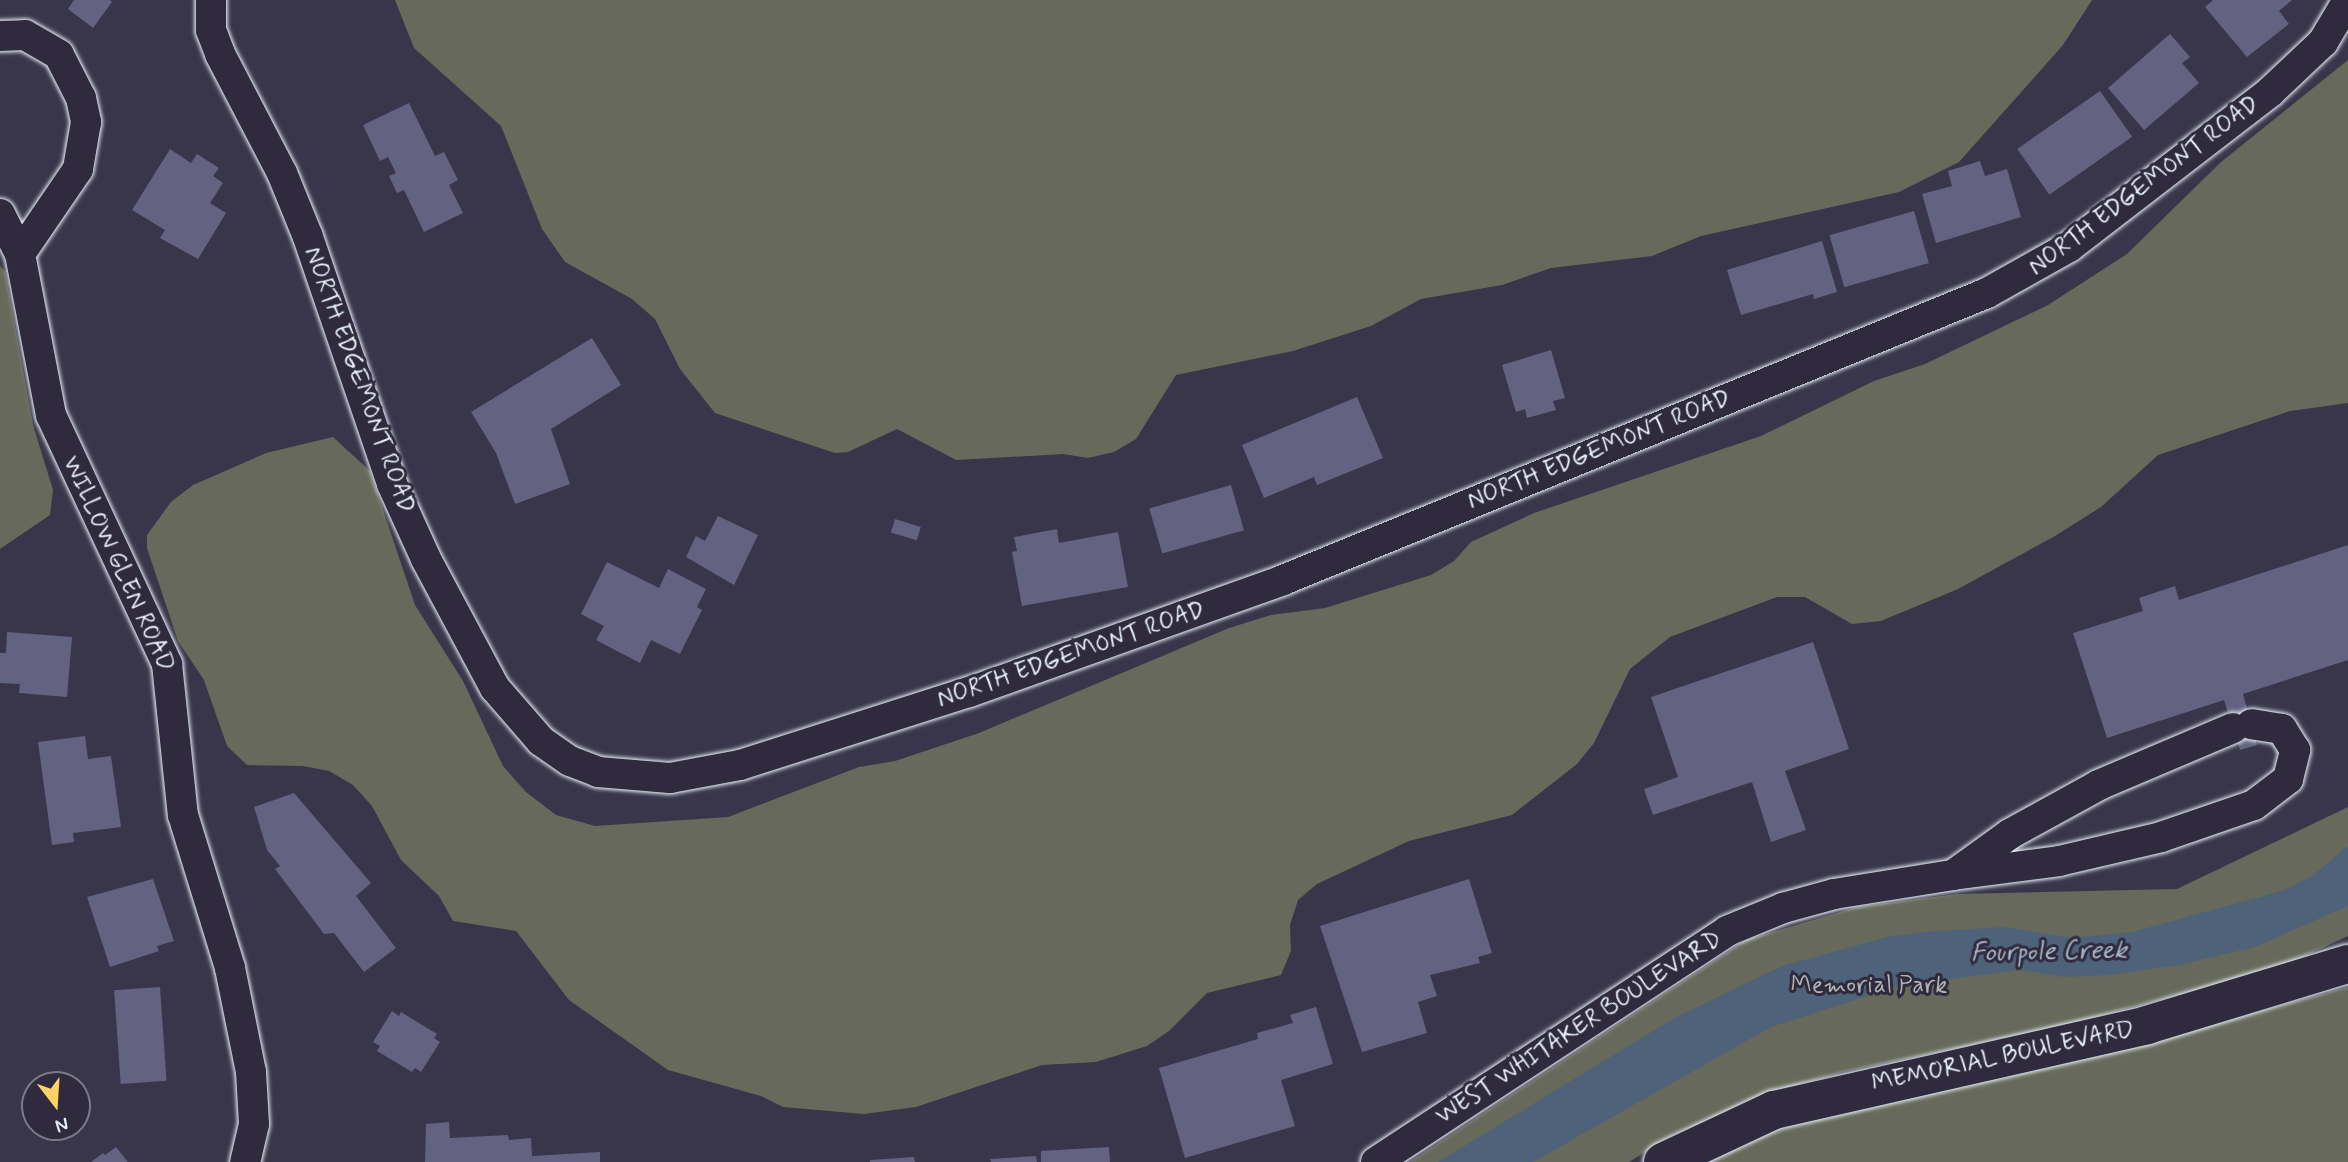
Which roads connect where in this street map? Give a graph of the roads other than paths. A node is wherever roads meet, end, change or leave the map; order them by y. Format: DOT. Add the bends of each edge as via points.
graph roads {
  1 [pos="211,0"];
  2 [pos="2348,1"];
  3 [pos="0,36"];
  4 [pos="0,214"];
  5 [pos="20,254"];
  6 [pos="1953,875"];
  7 [pos="2348,964"];
  8 [pos="245,1162"];
  9 [pos="1376,1162"];
  10 [pos="1663,1162"];
  1 -- 2 [label="street, NORTH EDGEMONT ROAD" via="211,30 220,54 282,173 325,283 393,484 467,640 495,688 541,740 570,761 632,778 670,778 740,765 1138,632 1283,580 1709,404 1919,324 2029,273 2069,247 2303,64 2323,43"];
  3 -- 5 [label="street" via="25,35 59,55 81,98 86,122 78,169"];
  4 -- 5 [label="street, WILLOW GLEN ROAD"];
  5 -- 8 [label="street, WILLOW GLEN ROAD" via="51,415 167,664 183,815 230,968 251,1072 254,1124"];
  6 -- 6 [label="street, WEST WHITAKER BOULEVARD" via="2010,834 2099,785 2242,726 2282,729 2295,750 2288,779 2254,805 2161,837 2059,861"];
  6 -- 9 [label="street, WEST WHITAKER BOULEVARD" via="1834,894 1727,931"];
  7 -- 10 [label="street, MEMORIAL BOULEVARD" via="2147,1025 1774,1110"];
}
